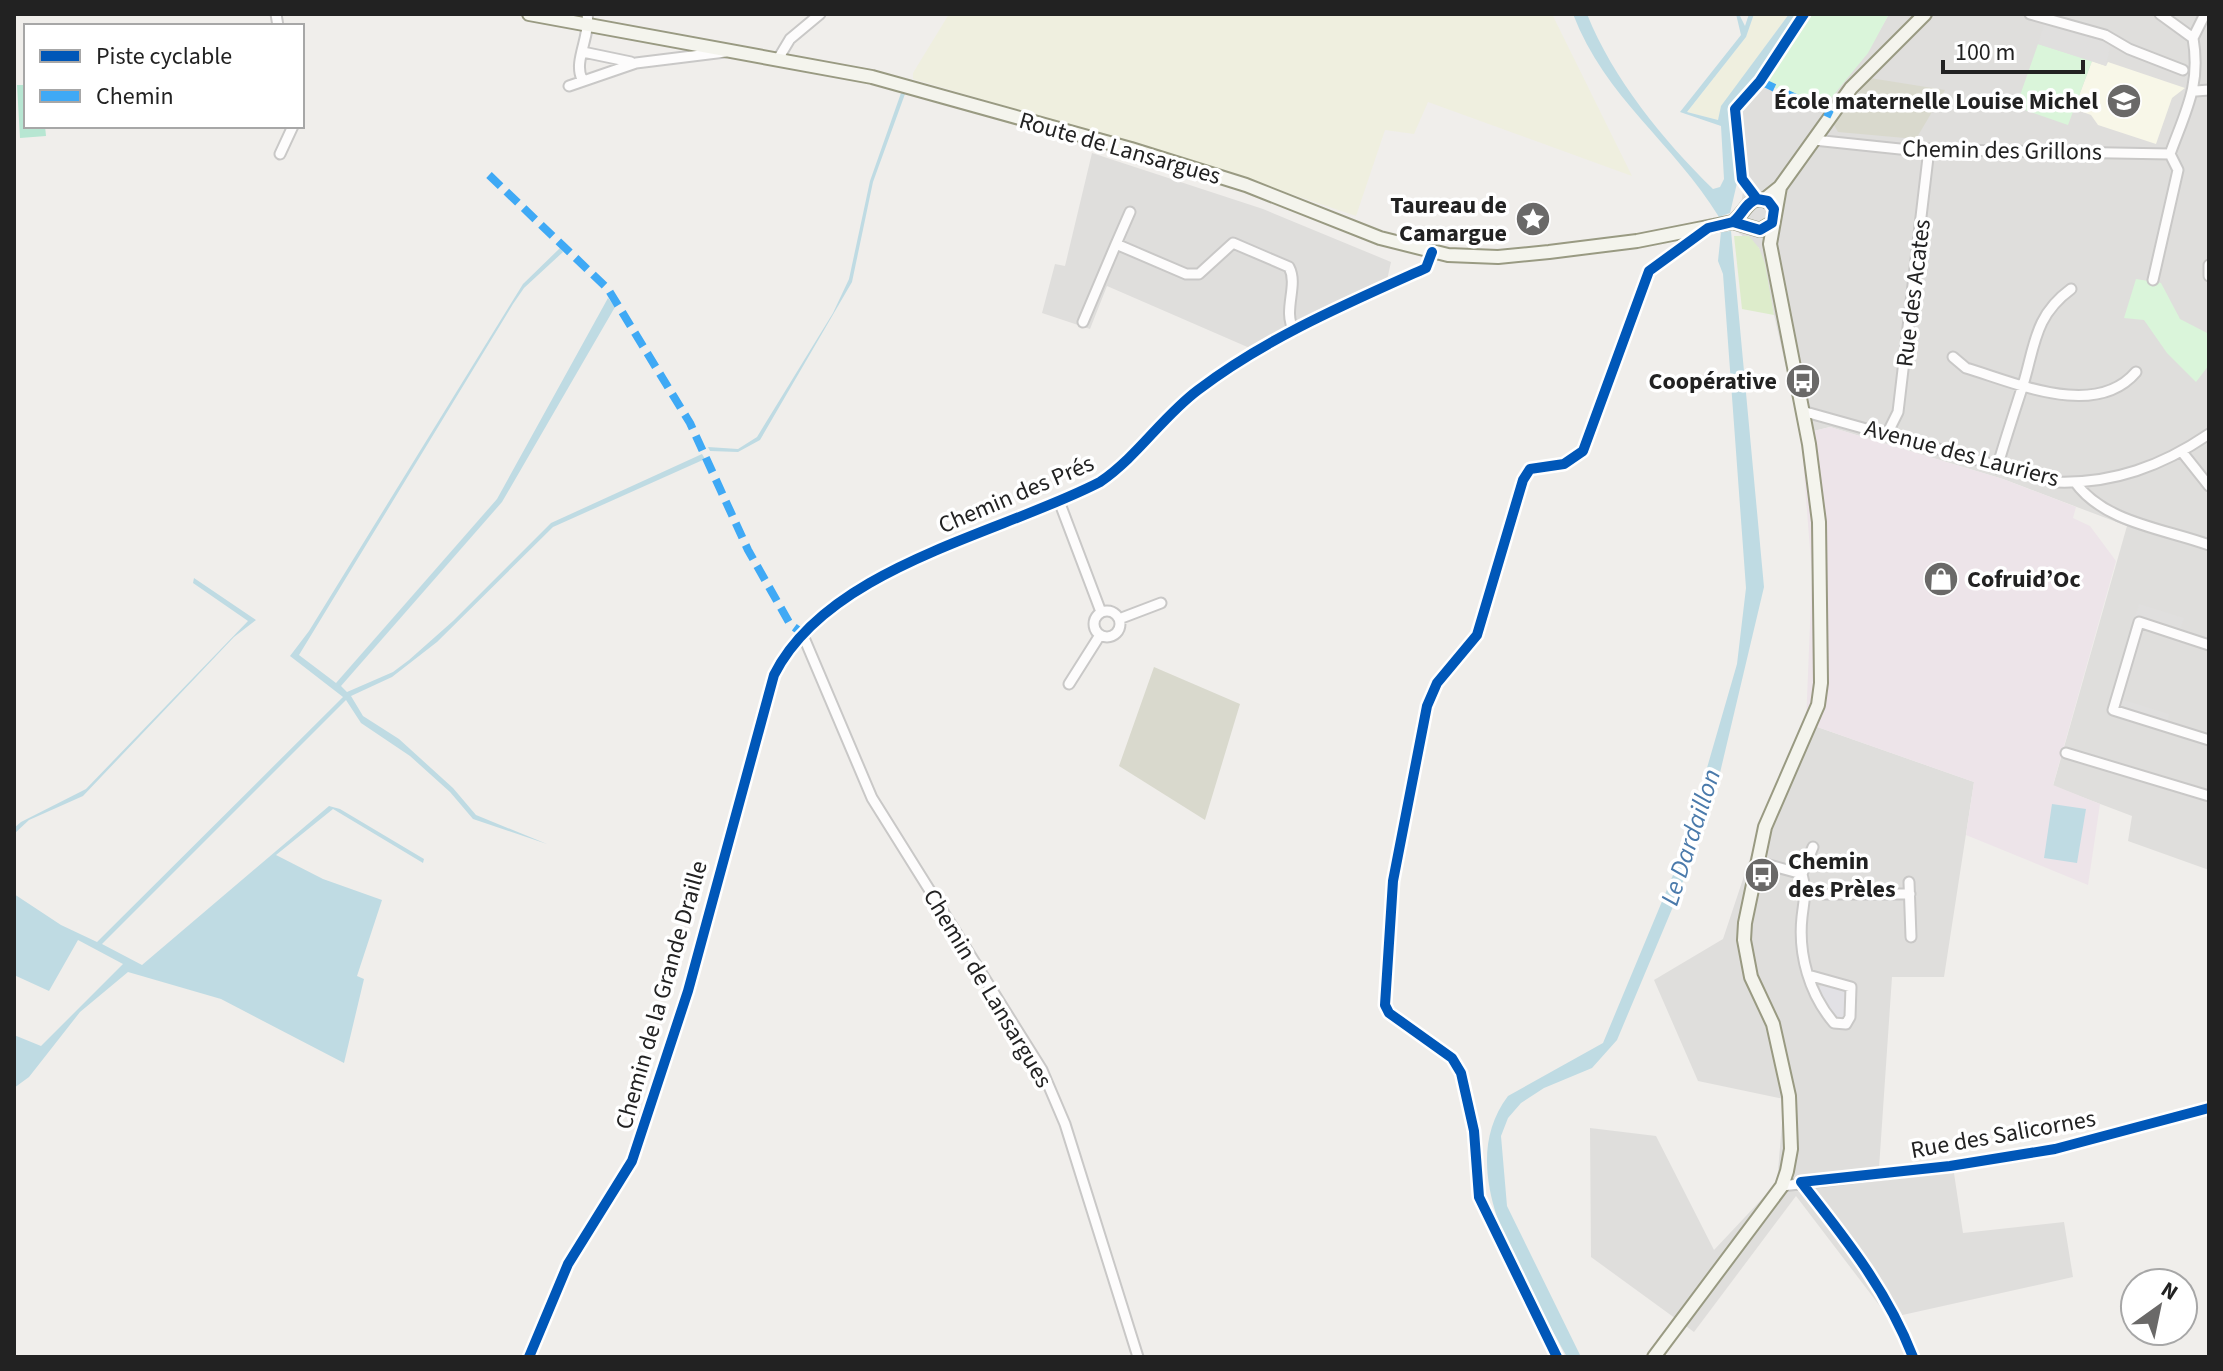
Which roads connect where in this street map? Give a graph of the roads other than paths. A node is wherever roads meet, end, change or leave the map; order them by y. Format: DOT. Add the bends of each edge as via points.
graph roads {
  1 [pos="529,14"];
  2 [pos="820,14"];
  3 [pos="1925,14"];
  4 [pos="2030,14"];
  5 [pos="2160,14"];
  6 [pos="2205,14"];
  7 [pos="2071,19"];
  8 [pos="588,20"];
  9 [pos="2193,38"];
  10 [pos="730,50"];
  11 [pos="583,52"];
  12 [pos="778,59"];
  13 [pos="636,63"];
  14 [pos="2190,73"];
  15 [pos="582,79"];
  16 [pos="569,86"];
  17 [pos="2209,90"];
  18 [pos="2196,91"];
  19 [pos="1825,126"];
  20 [pos="292,128"];
  21 [pos="1814,140"];
  22 [pos="1833,141"];
  23 [pos="1929,149"];
  24 [pos="280,154"];
  25 [pos="2170,154"];
  26 [pos="1769,204"];
  27 [pos="1130,212"];
  28 [pos="1741,220"];
  29 [pos="1772,223"];
  30 [pos="1760,230"];
  31 [pos="1116,244"];
  32 [pos="1770,244"];
  33 [pos="1432,252"];
  34 [pos="2209,265"];
  35 [pos="2209,276"];
  36 [pos="2153,280"];
  37 [pos="2071,289"];
  38 [pos="1083,322"];
  39 [pos="1294,331"];
  40 [pos="1953,357"];
  41 [pos="2136,372"];
  42 [pos="2023,385"];
  43 [pos="1802,411"];
  44 [pos="1887,434"];
  45 [pos="2209,434"];
  46 [pos="2182,452"];
  47 [pos="1997,468"];
  48 [pos="2093,481"];
  49 [pos="2075,482"];
  50 [pos="2209,486"];
  51 [pos="1059,501"];
  52 [pos="2093,502"];
  53 [pos="2209,545"];
  54 [pos="1161,603"];
  55 [pos="1101,612"];
  56 [pos="1119,619"];
  57 [pos="802,633"];
  58 [pos="1100,635"];
  59 [pos="2209,645"];
  60 [pos="1069,684"];
  61 [pos="2209,740"];
  62 [pos="2066,753"];
  63 [pos="2209,796"];
  64 [pos="1813,847"];
  65 [pos="1758,862"];
  66 [pos="1802,874"];
  67 [pos="1909,882"];
  68 [pos="1807,889"];
  69 [pos="1910,894"];
  70 [pos="1911,937"];
  71 [pos="1808,975"];
  72 [pos="2209,1108"];
  73 [pos="1801,1182"];
  74 [pos="1782,1186"];
  75 [pos="529,1357"];
  76 [pos="1138,1357"];
  77 [pos="1654,1357"];
  78 [pos="1913,1357"];
  1 -- 8 [label="main road, Route de Lansargues"];
  2 -- 12 [label="street" via="790,39"];
  3 -- 19 [label="main road" via="1861,76"];
  4 -- 7 [label="street"];
  5 -- 9 [label="street"];
  6 -- 9 [label="street"];
  7 -- 14 [label="street"];
  8 -- 10 [label="main road, Route de Lansargues"];
  8 -- 11 [label="street"];
  9 -- 14 [label="street"];
  10 -- 12 [label="main road, Route de Lansargues"];
  10 -- 13 [label="street"];
  11 -- 13 [label="street"];
  11 -- 15 [label="street"];
  12 -- 33 [label="main road, Route de Lansargues" via="872,77 1131,149"];
  13 -- 15 [label="street"];
  14 -- 18 [label="street"];
  15 -- 16 [label="street"];
  17 -- 18 [label="street"];
  18 -- 25 [label="street"];
  19 -- 21 [label="main road"];
  19 -- 22 [label="street"];
  20 -- 24 [label="street"];
  21 -- 22 [label="street, Chemin des Grillons"];
  21 -- 26 [label="main road"];
  22 -- 23 [label="street, Chemin des Grillons"];
  23 -- 25 [label="street, Chemin des Grillons"];
  23 -- 44 [label="street, Rue des Acates" via="1897,417"];
  25 -- 36 [label="street" via="2178,170"];
  26 -- 28 [label="main road" via="1751,201"];
  26 -- 29 [label="main road"];
  27 -- 31 [label="street"];
  28 -- 30 [label="main road"];
  28 -- 33 [label="main road, Route de Lansargues" via="1637,241 1510,256"];
  29 -- 30 [label="main road"];
  29 -- 32 [label="main road"];
  30 -- 32 [label="main road"];
  31 -- 38 [label="street"];
  31 -- 39 [label="street" via="1191,275 1199,274 1233,243 1285,264 1292,275 1288,314"];
  32 -- 43 [label="main road"];
  33 -- 39 [label="street, Chemin des Prés" via="1426,268"];
  34 -- 35 [label="street"];
  37 -- 42 [label="street" via="2055,302 2035,335"];
  39 -- 51 [label="street, Chemin des Prés" via="1197,390 1117,470"];
  40 -- 42 [label="street" via="1966,368"];
  41 -- 42 [label="street" via="2123,384 2080,395"];
  42 -- 47 [label="street"];
  43 -- 44 [label="street, Avenue des Lauriers"];
  43 -- 65 [label="main road" via="1819,522 1821,683 1814,716 1765,827"];
  44 -- 47 [label="street, Avenue des Lauriers"];
  45 -- 46 [label="street, Avenue des Lauriers"];
  46 -- 48 [label="street, Avenue des Lauriers" via="2154,466"];
  46 -- 50 [label="street"];
  47 -- 49 [label="street, Avenue des Lauriers"];
  48 -- 49 [label="street, Avenue des Lauriers"];
  48 -- 52 [label="street"];
  49 -- 52 [label="street"];
  51 -- 55 [label="street"];
  51 -- 57 [label="street, Chemin des Prés" via="885,575"];
  52 -- 53 [label="street"];
  54 -- 56 [label="street"];
  55 -- 56 [label="street"];
  55 -- 58 [label="street" via="1094,625"];
  56 -- 58 [label="street" via="1115,634"];
  57 -- 75 [label="street, Chemin de la Grande Draille" via="774,675 688,991 632,1161 568,1264"];
  57 -- 76 [label="street, Chemin de Lansargues" via="872,798 1042,1070 1065,1124"];
  58 -- 60 [label="street"];
  59 -- 61 [label="street" via="2139,622 2113,710"];
  62 -- 63 [label="street"];
  64 -- 66 [label="street"];
  65 -- 66 [label="street"];
  65 -- 74 [label="main road" via="1744,940 1751,977 1773,1024 1789,1096 1791,1149"];
  66 -- 68 [label="street"];
  67 -- 69 [label="street"];
  68 -- 69 [label="street" via="1824,894"];
  68 -- 71 [label="street" via="1802,933"];
  69 -- 70 [label="street"];
  71 -- 71 [label="street" via="1826,1013 1834,1023 1846,1024 1851,987"];
  72 -- 73 [label="street, Rue des Salicornes" via="2055,1149"];
  73 -- 74 [label="street, Rue des Salicornes"];
  73 -- 78 [label="street" via="1875,1279"];
  74 -- 77 [label="main road"];
}
